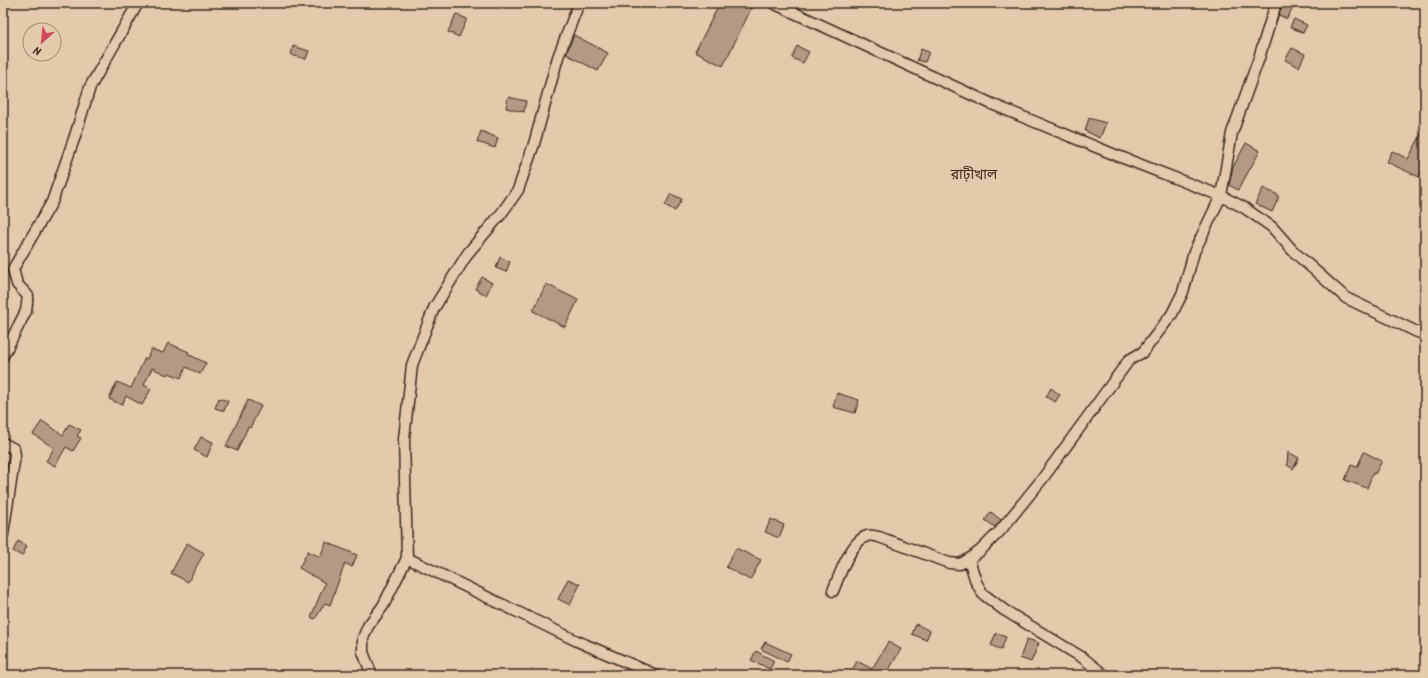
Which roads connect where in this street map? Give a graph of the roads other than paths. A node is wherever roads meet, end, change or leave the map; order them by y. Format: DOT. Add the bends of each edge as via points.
graph roads {
  1 [pos="138,3"];
  2 [pos="579,3"];
  3 [pos="773,3"];
  4 [pos="1276,3"];
  5 [pos="1220,196"];
  6 [pos="1425,335"];
  7 [pos="3,356"];
  8 [pos="3,443"];
  9 [pos="3,534"];
  10 [pos="408,558"];
  11 [pos="969,559"];
  12 [pos="833,590"];
  13 [pos="372,675"];
  14 [pos="656,675"];
  15 [pos="1104,675"];
  1 -- 7 [label="street" via="90,87 52,202 13,269 17,284 28,296 26,311"];
  2 -- 10 [label="street" via="558,57 534,144 518,190 468,253 434,308 412,365 404,439"];
  3 -- 5 [label="street" via="994,105"];
  4 -- 5 [label="street" via="1232,132"];
  5 -- 6 [label="street" via="1243,207 1272,227 1294,252 1346,298"];
  5 -- 11 [label="street" via="1194,252 1183,292 1172,314 1143,352 1129,360 1043,478 1000,531"];
  8 -- 9 [label="street" via="14,449 15,455"];
  10 -- 13 [label="street" via="363,638 364,652"];
  10 -- 14 [label="street" via="576,641"];
  11 -- 12 [label="street" via="960,564 949,563 879,537 868,536 861,539 853,548"];
  11 -- 15 [label="street" via="982,594 1083,658"];
}
